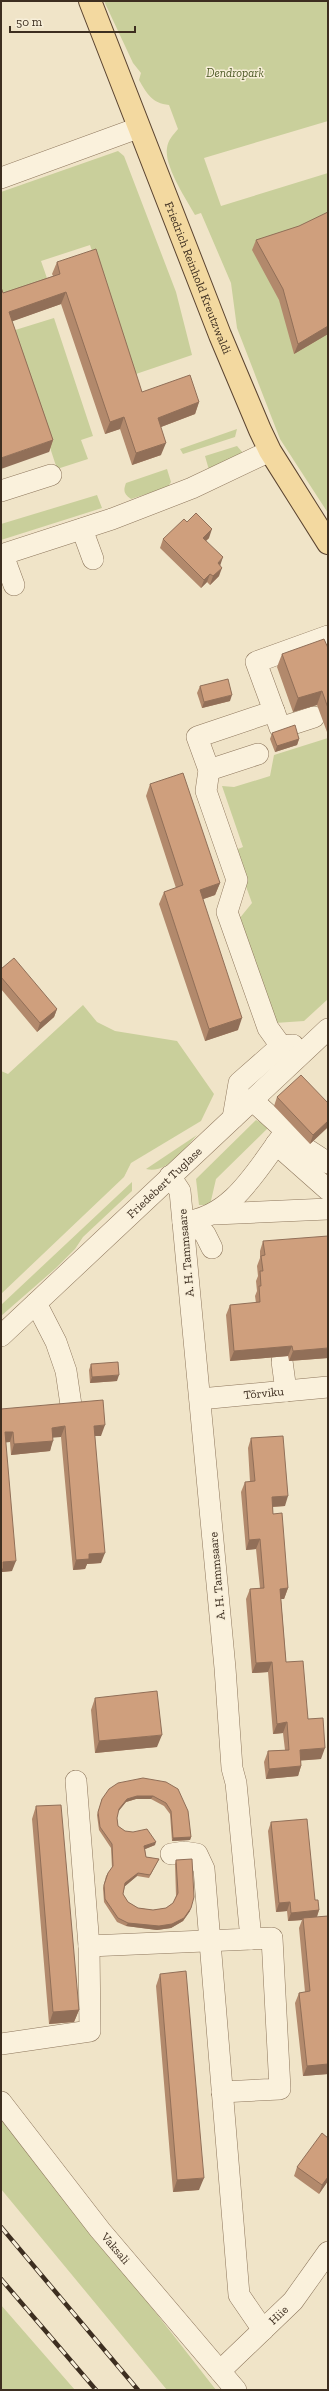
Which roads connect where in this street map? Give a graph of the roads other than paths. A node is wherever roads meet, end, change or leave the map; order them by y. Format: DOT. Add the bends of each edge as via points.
graph roads {
  1 [pos="90,1"];
  2 [pos="138,128"];
  3 [pos="1,178"];
  4 [pos="270,451"];
  5 [pos="50,475"];
  6 [pos="1,491"];
  7 [pos="82,529"];
  8 [pos="328,543"];
  9 [pos="2,555"];
  10 [pos="93,559"];
  11 [pos="14,586"];
  12 [pos="328,636"];
  13 [pos="274,712"];
  14 [pos="314,717"];
  15 [pos="258,754"];
  16 [pos="209,770"];
  17 [pos="321,1036"];
  18 [pos="281,1046"];
  19 [pos="252,1100"];
  20 [pos="233,1118"];
  21 [pos="281,1137"];
  22 [pos="328,1163"];
  23 [pos="170,1176"];
  24 [pos="328,1190"];
  25 [pos="328,1208"];
  26 [pos="215,1214"];
  27 [pos="187,1221"];
  28 [pos="212,1248"];
  29 [pos="36,1304"];
  30 [pos="1,1336"];
  31 [pos="282,1361"];
  32 [pos="328,1387"];
  33 [pos="286,1391"];
  34 [pos="200,1399"];
  35 [pos="71,1405"];
  36 [pos="76,1781"];
  37 [pos="171,1854"];
  38 [pos="251,1939"];
  39 [pos="211,1942"];
  40 [pos="89,1946"];
  41 [pos="1,2044"];
  42 [pos="222,2092"];
  43 [pos="1,2102"];
  44 [pos="328,2252"];
  45 [pos="263,2330"];
  46 [pos="220,2371"];
  47 [pos="236,2390"];
  1 -- 2 [label="main road, Friedrich Reinhold Kreutzwaldi"];
  2 -- 3 [label="street"];
  2 -- 4 [label="main road, Friedrich Reinhold Kreutzwaldi" via="220,335"];
  4 -- 7 [label="street" via="202,485"];
  4 -- 8 [label="main road, Friedrich Reinhold Kreutzwaldi"];
  5 -- 6 [label="street"];
  7 -- 9 [label="street"];
  7 -- 10 [label="street"];
  9 -- 11 [label="street"];
  12 -- 13 [label="street" via="256,662"];
  13 -- 14 [label="street" via="280,728"];
  13 -- 16 [label="street" via="197,737"];
  15 -- 16 [label="street"];
  16 -- 18 [label="street" via="206,791 237,880 228,912 268,1028"];
  17 -- 18 [label="street"];
  17 -- 19 [label="street, Friedebert Tuglase"];
  18 -- 20 [label="street" via="239,1083"];
  19 -- 20 [label="street, Friedebert Tuglase"];
  19 -- 21 [label="street"];
  20 -- 23 [label="street, Friedebert Tuglase"];
  21 -- 22 [label="street"];
  21 -- 24 [label="street"];
  21 -- 26 [label="street" via="233,1201"];
  23 -- 27 [label="street, A. H. Tammsaare" via="180,1191"];
  23 -- 29 [label="street, Friedebert Tuglase"];
  25 -- 26 [label="street"];
  26 -- 27 [label="street"];
  27 -- 28 [label="street" via="205,1234"];
  27 -- 34 [label="street, A. H. Tammsaare"];
  29 -- 30 [label="street, Friedebert Tuglase"];
  29 -- 35 [label="street" via="56,1342 66,1372"];
  31 -- 33 [label="street"];
  32 -- 33 [label="street, Tõrviku"];
  33 -- 34 [label="street, Tõrviku"];
  34 -- 38 [label="street, A. H. Tammsaare" via="232,1768 236,1783"];
  36 -- 40 [label="street"];
  37 -- 39 [label="street" via="197,1854 204,1869"];
  38 -- 39 [label="street"];
  38 -- 42 [label="street" via="272,1938 280,2089"];
  39 -- 40 [label="street"];
  39 -- 42 [label="street"];
  40 -- 41 [label="street" via="90,2031"];
  42 -- 45 [label="street" via="240,2295"];
  43 -- 46 [label="street, Vaksali" via="100,2230"];
  44 -- 45 [label="street, Hiie" via="293,2301"];
  45 -- 46 [label="street, Hiie"];
  46 -- 47 [label="street, Vaksali"];
}
